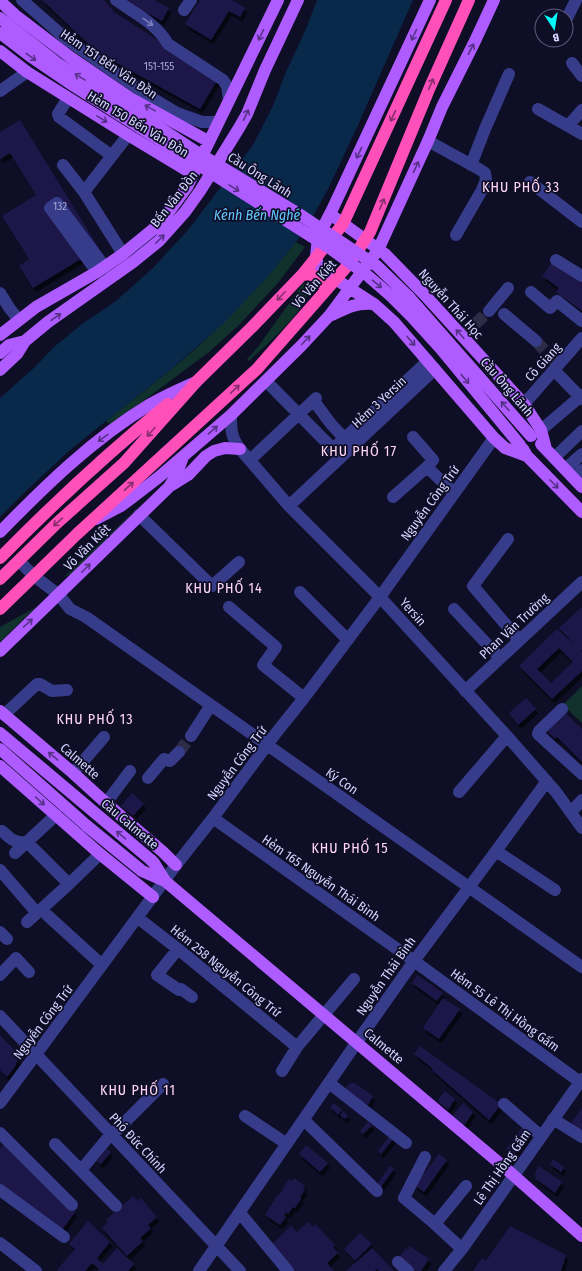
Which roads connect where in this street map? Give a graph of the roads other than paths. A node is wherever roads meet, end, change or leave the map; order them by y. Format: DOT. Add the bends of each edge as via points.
graph roads {
  1 [pos="22,0"];
  2 [pos="116,0"];
  3 [pos="192,0"];
  4 [pos="278,0"];
  5 [pos="298,0"];
  6 [pos="430,0"];
  7 [pos="446,0"];
  8 [pos="469,0"];
  9 [pos="494,0"];
  10 [pos="576,0"];
  11 [pos="0,1"];
  12 [pos="582,4"];
  13 [pos="184,10"];
  14 [pos="0,18"];
  15 [pos="0,33"];
  16 [pos="65,38"];
  17 [pos="46,39"];
  18 [pos="0,51"];
  19 [pos="572,63"];
  20 [pos="27,72"];
  21 [pos="509,74"];
  22 [pos="582,76"];
  23 [pos="0,91"];
  24 [pos="68,98"];
  25 [pos="229,100"];
  26 [pos="538,109"];
  27 [pos="582,110"];
  28 [pos="218,122"];
  29 [pos="568,126"];
  30 [pos="184,127"];
  31 [pos="582,134"];
  32 [pos="128,135"];
  33 [pos="208,141"];
  34 [pos="428,141"];
  35 [pos="112,156"];
  36 [pos="164,156"];
  37 [pos="63,165"];
  38 [pos="471,165"];
  39 [pos="193,174"];
  40 [pos="530,182"];
  41 [pos="84,192"];
  42 [pos="330,214"];
  43 [pos="582,222"];
  44 [pos="343,224"];
  45 [pos="388,228"];
  46 [pos="456,235"];
  47 [pos="366,240"];
  48 [pos="378,250"];
  49 [pos="123,254"];
  50 [pos="316,257"];
  51 [pos="556,260"];
  52 [pos="394,262"];
  53 [pos="101,269"];
  54 [pos="302,275"];
  55 [pos="582,276"];
  56 [pos="336,279"];
  57 [pos="508,288"];
  58 [pos="350,289"];
  59 [pos="325,291"];
  60 [pos="531,292"];
  61 [pos="0,293"];
  62 [pos="423,293"];
  63 [pos="374,304"];
  64 [pos="4,308"];
  65 [pos="489,311"];
  66 [pos="504,314"];
  67 [pos="329,316"];
  68 [pos="19,320"];
  69 [pos="582,321"];
  70 [pos="394,322"];
  71 [pos="1,330"];
  72 [pos="582,338"];
  73 [pos="536,341"];
  74 [pos="578,352"];
  75 [pos="2,362"];
  76 [pos="432,365"];
  77 [pos="554,370"];
  78 [pos="266,381"];
  79 [pos="196,382"];
  80 [pos="581,397"];
  81 [pos="524,404"];
  82 [pos="299,414"];
  83 [pos="230,415"];
  84 [pos="582,431"];
  85 [pos="536,433"];
  86 [pos="413,437"];
  87 [pos="345,438"];
  88 [pos="494,438"];
  89 [pos="240,450"];
  90 [pos="582,454"];
  91 [pos="184,456"];
  92 [pos="527,456"];
  93 [pos="554,458"];
  94 [pos="250,460"];
  95 [pos="427,466"];
  96 [pos="565,469"];
  97 [pos="579,478"];
  98 [pos="169,487"];
  99 [pos="454,493"];
  100 [pos="393,497"];
  101 [pos="289,506"];
  102 [pos="582,512"];
  103 [pos="139,516"];
  104 [pos="90,522"];
  105 [pos="0,532"];
  106 [pos="508,539"];
  107 [pos="0,558"];
  108 [pos="18,561"];
  109 [pos="239,562"];
  110 [pos="0,571"];
  111 [pos="34,576"];
  112 [pos="0,579"];
  113 [pos="582,582"];
  114 [pos="300,592"];
  115 [pos="59,595"];
  116 [pos="380,597"];
  117 [pos="229,607"];
  118 [pos="0,609"];
  119 [pos="454,609"];
  120 [pos="348,640"];
  121 [pos="519,640"];
  122 [pos="0,651"];
  123 [pos="500,658"];
  124 [pos="67,690"];
  125 [pos="465,691"];
  126 [pos="304,698"];
  127 [pos="211,705"];
  128 [pos="562,709"];
  129 [pos="2,713"];
  130 [pos="20,729"];
  131 [pos="0,733"];
  132 [pos="191,736"];
  133 [pos="507,736"];
  134 [pos="104,737"];
  135 [pos="267,745"];
  136 [pos="0,749"];
  137 [pos="179,752"];
  138 [pos="0,753"];
  139 [pos="0,766"];
  140 [pos="130,771"];
  141 [pos="74,773"];
  142 [pos="582,774"];
  143 [pos="148,778"];
  144 [pos="547,781"];
  145 [pos="459,792"];
  146 [pos="582,800"];
  147 [pos="106,804"];
  148 [pos="570,812"];
  149 [pos="56,815"];
  150 [pos="213,818"];
  151 [pos="582,828"];
  152 [pos="2,831"];
  153 [pos="26,842"];
  154 [pos="496,851"];
  155 [pos="15,853"];
  156 [pos="100,854"];
  157 [pos="176,865"];
  158 [pos="2,867"];
  159 [pos="165,881"];
  160 [pos="69,884"];
  161 [pos="468,887"];
  162 [pos="555,890"];
  163 [pos="153,897"];
  164 [pos="42,914"];
  165 [pos="138,918"];
  166 [pos="27,922"];
  167 [pos="178,949"];
  168 [pos="414,961"];
  169 [pos="102,965"];
  170 [pos="582,967"];
  171 [pos="29,972"];
  172 [pos="0,975"];
  173 [pos="354,979"];
  174 [pos="192,997"];
  175 [pos="323,1015"];
  176 [pos="0,1016"];
  177 [pos="357,1042"];
  178 [pos="297,1047"];
  179 [pos="36,1055"];
  180 [pos="282,1071"];
  181 [pos="581,1081"];
  182 [pos="328,1083"];
  183 [pos="163,1084"];
  184 [pos="0,1103"];
  185 [pos="504,1104"];
  186 [pos="245,1116"];
  187 [pos="553,1119"];
  188 [pos="304,1120"];
  189 [pos="0,1133"];
  190 [pos="112,1134"];
  191 [pos="541,1136"];
  192 [pos="582,1137"];
  193 [pos="406,1143"];
  194 [pos="55,1144"];
  195 [pos="287,1144"];
  196 [pos="425,1157"];
  197 [pos="81,1170"];
  198 [pos="514,1175"];
  199 [pos="466,1186"];
  200 [pos="0,1190"];
  201 [pos="377,1192"];
  202 [pos="72,1205"];
  203 [pos="116,1206"];
  204 [pos="240,1213"];
  205 [pos="435,1224"];
  206 [pos="582,1236"];
  207 [pos="64,1237"];
  208 [pos="0,1243"];
  209 [pos="216,1246"];
  210 [pos="462,1249"];
  211 [pos="398,1262"];
  212 [pos="36,1271"];
  213 [pos="199,1271"];
  214 [pos="240,1271"];
  215 [pos="288,1271"];
  216 [pos="408,1271"];
  217 [pos="444,1271"];
  1 -- 16 [label="street"];
  2 -- 25 [label="street, one-way" via="151,24 168,44 223,80 227,86"];
  3 -- 13 [label="street"];
  4 -- 25 [label="main road, Bến Vân Đồn, one-way"];
  75 -- 5 [label="main road, Bến Vân Đồn, one-way" via="17,354 25,341 48,322 149,250 185,212 240,128"];
  6 -- 42 [label="main road, Võ Văn Kiệt, one-way"];
  7 -- 44 [label="highway, Võ Văn Kiệt, one-way"];
  47 -- 8 [label="highway, Võ Văn Kiệt, one-way"];
  34 -- 9 [label="main road, Võ Văn Kiệt, one-way"];
  10 -- 12 [label="street"];
  11 -- 17 [label="main road, Hẻm 151 Bến Vân Đồn"];
  85 -- 14 [label="main road, Cầu Ông Lãnh, one-way, bridge" via="377,266 302,216 57,63"];
  15 -- 92 [label="main road, Cầu Ông Lãnh, one-way, bridge" via="74,86 331,249 368,276 391,296 441,349"];
  16 -- 17 [label="street"];
  16 -- 28 [label="street" via="175,112 202,122"];
  30 -- 17 [label="main road, Hẻm 151 Bến Vân Đồn, one-way" via="130,98"];
  18 -- 20 [label="main road, Hẻm 150 Bến Vân Đồn"];
  19 -- 22 [label="street"];
  20 -- 23 [label="street"];
  20 -- 24 [label="main road, Hẻm 150 Bến Vân Đồn"];
  21 -- 38 [label="street"];
  24 -- 32 [label="main road, Hẻm 150 Bến Vân Đồn, one-way"];
  24 -- 35 [label="street, Hẻm 150 Bến Vân Đồn" via="58,114 60,117"];
  25 -- 28 [label="main road, Bến Vân Đồn"];
  26 -- 29 [label="street"];
  27 -- 29 [label="street"];
  28 -- 33 [label="main road, Bến Vân Đồn"];
  29 -- 31 [label="street"];
  30 -- 33 [label="main road, Hẻm 151 Bến Vân Đồn"];
  30 -- 36 [label="main road"];
  32 -- 35 [label="street"];
  32 -- 36 [label="main road, Hẻm 150 Bến Vân Đồn"];
  33 -- 39 [label="main road, Bến Vân Đồn"];
  34 -- 38 [label="street"];
  45 -- 34 [label="main road, Võ Văn Kiệt, one-way"];
  35 -- 41 [label="street"];
  36 -- 39 [label="main road, Hẻm 150 Bến Vân Đồn"];
  37 -- 41 [label="street"];
  38 -- 46 [label="street" via="485,173 486,180"];
  39 -- 49 [label="main road, Bến Vân Đồn" via="187,187 156,227"];
  40 -- 43 [label="street"];
  41 -- 49 [label="street"];
  42 -- 44 [label="main road, Nguyễn Thái Học"];
  42 -- 50 [label="main road, Võ Văn Kiệt" via="318,237"];
  44 -- 47 [label="main road, Nguyễn Thái Học"];
  44 -- 50 [label="highway, Võ Văn Kiệt"];
  45 -- 48 [label="main road, Võ Văn Kiệt"];
  45 -- 52 [label="main road"];
  47 -- 48 [label="main road, Nguyễn Thái Học"];
  47 -- 56 [label="highway, Võ Văn Kiệt"];
  48 -- 52 [label="main road, Nguyễn Thái Học"];
  48 -- 58 [label="main road, Võ Văn Kiệt"];
  49 -- 53 [label="main road, Bến Vân Đồn"];
  50 -- 54 [label="highway, Võ Văn Kiệt"];
  50 -- 56 [label="main road" via="323,271"];
  51 -- 55 [label="street"];
  52 -- 62 [label="main road, Nguyễn Thái Học"];
  53 -- 53 [label="street" via="57,202 50,208"];
  53 -- 68 [label="main road, Bến Vân Đồn" via="36,307"];
  54 -- 59 [label="highway" via="310,274 318,278 323,283"];
  54 -- 79 [label="highway, Võ Văn Kiệt, one-way"];
  56 -- 58 [label="main road"];
  56 -- 59 [label="highway, Võ Văn Kiệt"];
  57 -- 65 [label="street"];
  58 -- 63 [label="main road"];
  58 -- 67 [label="main road, Võ Văn Kiệt"];
  104 -- 59 [label="highway, Võ Văn Kiệt, one-way" via="258,369"];
  60 -- 69 [label="street" via="550,308 557,301"];
  61 -- 64 [label="street"];
  62 -- 70 [label="main road"];
  81 -- 62 [label="main road, Nguyễn Thái Học, one-way"];
  63 -- 67 [label="main road" via="361,303"];
  63 -- 70 [label="main road"];
  64 -- 68 [label="street"];
  66 -- 73 [label="street"];
  78 -- 67 [label="main road, Võ Văn Kiệt, one-way"];
  68 -- 71 [label="main road, Bến Vân Đồn"];
  70 -- 76 [label="main road, one-way"];
  72 -- 74 [label="street, Cô Giang"];
  74 -- 77 [label="street, Cô Giang"];
  76 -- 87 [label="street"];
  76 -- 88 [label="main road"];
  76 -- 101 [label="street, Hẻm 3 Yersin"];
  77 -- 80 [label="street"];
  77 -- 81 [label="street, Cô Giang"];
  78 -- 82 [label="street"];
  78 -- 83 [label="main road, Võ Văn Kiệt"];
  79 -- 105 [label="main road, Võ Văn Kiệt, one-way" via="149,405 99,440"];
  79 -- 107 [label="highway" via="139,428"];
  79 -- 108 [label="highway, Võ Văn Kiệt, one-way" via="124,463"];
  80 -- 85 [label="street"];
  81 -- 85 [label="main road, Nguyễn Thái Học"];
  82 -- 87 [label="street" via="333,449"];
  82 -- 87 [label="street" via="315,399 330,424"];
  82 -- 94 [label="street"];
  83 -- 89 [label="street, Yersin" via="231,434"];
  91 -- 83 [label="main road, Võ Văn Kiệt, one-way"];
  84 -- 93 [label="street"];
  85 -- 93 [label="main road, Nguyễn Thái Học"];
  86 -- 95 [label="street" via="432,460"];
  88 -- 92 [label="main road" via="505,448"];
  88 -- 99 [label="street, Nguyễn Công Trứ"];
  89 -- 94 [label="street, Yersin"];
  89 -- 98 [label="main road" via="225,448 214,451 188,475"];
  90 -- 96 [label="street"];
  91 -- 98 [label="main road, Võ Văn Kiệt"];
  91 -- 104 [label="main road, Võ Văn Kiệt" via="133,498"];
  92 -- 102 [label="main road, one-way"];
  93 -- 96 [label="main road, Nguyễn Thái Học"];
  94 -- 101 [label="street, Yersin"];
  95 -- 99 [label="street"];
  95 -- 100 [label="street"];
  96 -- 97 [label="main road, Nguyễn Thái Học"];
  98 -- 103 [label="main road, Võ Văn Kiệt"];
  99 -- 116 [label="street, Nguyễn Công Trứ"];
  101 -- 116 [label="street, Yersin"];
  103 -- 109 [label="street" via="212,586"];
  115 -- 103 [label="main road, Võ Văn Kiệt, one-way"];
  104 -- 111 [label="highway, Võ Văn Kiệt"];
  106 -- 121 [label="street" via="473,586"];
  108 -- 110 [label="highway, Võ Văn Kiệt"];
  108 -- 111 [label="street, Ký Con"];
  108 -- 112 [label="highway, Võ Văn Kiệt"];
  111 -- 115 [label="street, Ký Con"];
  111 -- 118 [label="highway, Võ Văn Kiệt"];
  113 -- 121 [label="street, Phan Văn Trường"];
  114 -- 120 [label="street"];
  122 -- 115 [label="main road, Võ Văn Kiệt, one-way"];
  115 -- 127 [label="street, Ký Con" via="76,603 86,618"];
  116 -- 120 [label="street, Nguyễn Công Trứ"];
  116 -- 125 [label="street, Yersin"];
  117 -- 126 [label="street" via="276,647 262,665"];
  119 -- 123 [label="street"];
  120 -- 126 [label="street, Nguyễn Công Trứ"];
  121 -- 123 [label="street, Phan Văn Trường"];
  123 -- 125 [label="street, Phan Văn Trường"];
  124 -- 129 [label="street" via="52,691 37,684"];
  125 -- 133 [label="street, Yersin"];
  126 -- 135 [label="street, Nguyễn Công Trứ"];
  127 -- 132 [label="street"];
  127 -- 135 [label="street, Ký Con"];
  128 -- 142 [label="street" via="538,734"];
  129 -- 130 [label="main road, Calmette"];
  130 -- 138 [label="main road"];
  141 -- 130 [label="main road, Calmette, one-way"];
  159 -- 131 [label="main road, Cầu Calmette, one-way, bridge" via="151,860"];
  133 -- 144 [label="street, Yersin"];
  133 -- 145 [label="street"];
  134 -- 141 [label="street"];
  135 -- 150 [label="street, Nguyễn Công Trứ"];
  135 -- 161 [label="street, Ký Con"];
  136 -- 159 [label="main road, bridge" via="142,871"];
  137 -- 143 [label="street" via="170,760 164,759"];
  139 -- 149 [label="main road, one-way"];
  140 -- 147 [label="street"];
  141 -- 147 [label="main road, Calmette"];
  144 -- 148 [label="street, Yersin"];
  144 -- 154 [label="street, Nguyễn Thái Bình"];
  146 -- 148 [label="street"];
  147 -- 157 [label="main road, Calmette"];
  148 -- 151 [label="street, Yersin"];
  149 -- 153 [label="street"];
  149 -- 156 [label="main road"];
  150 -- 157 [label="street, Nguyễn Công Trứ"];
  150 -- 168 [label="street, Hẻm 165 Nguyễn Thái Bình"];
  152 -- 153 [label="street" via="12,840"];
  153 -- 155 [label="street"];
  153 -- 160 [label="street"];
  154 -- 161 [label="street, Nguyễn Thái Bình"];
  154 -- 162 [label="street"];
  156 -- 160 [label="street"];
  156 -- 163 [label="main road"];
  157 -- 159 [label="street, Nguyễn Công Trứ"];
  158 -- 164 [label="street"];
  159 -- 163 [label="street, Nguyễn Công Trứ"];
  159 -- 175 [label="main road, Calmette"];
  160 -- 164 [label="street"];
  161 -- 168 [label="street, Nguyễn Thái Bình"];
  161 -- 170 [label="street, Ký Con"];
  163 -- 165 [label="street, Nguyễn Công Trứ"];
  164 -- 166 [label="street"];
  164 -- 169 [label="street"];
  165 -- 167 [label="street, Hẻm 258 Nguyễn Công Trứ"];
  165 -- 169 [label="street, Nguyễn Công Trứ"];
  167 -- 174 [label="street" via="157,975"];
  167 -- 178 [label="street, Hẻm 258 Nguyễn Công Trứ"];
  168 -- 177 [label="street, Nguyễn Thái Bình"];
  168 -- 181 [label="street, Hẻm 55 Lê Thị Hồng Gấm"];
  169 -- 179 [label="street, Nguyễn Công Trứ"];
  171 -- 172 [label="street" via="16,958"];
  173 -- 175 [label="street"];
  175 -- 177 [label="main road, Calmette"];
  175 -- 178 [label="street"];
  176 -- 179 [label="street, Phó Đức Chính"];
  177 -- 182 [label="street, Nguyễn Thái Bình"];
  177 -- 198 [label="main road, Calmette"];
  178 -- 180 [label="street"];
  179 -- 184 [label="street, Nguyễn Công Trứ"];
  179 -- 190 [label="street, Phó Đức Chính"];
  181 -- 187 [label="street, Lê Thị Hồng Gấm"];
  182 -- 188 [label="street, Nguyễn Thái Bình"];
  182 -- 193 [label="street"];
  183 -- 190 [label="street"];
  185 -- 191 [label="street"];
  186 -- 195 [label="street"];
  187 -- 191 [label="street, Lê Thị Hồng Gấm"];
  187 -- 192 [label="street"];
  188 -- 195 [label="street, Nguyễn Thái Bình"];
  188 -- 201 [label="street"];
  189 -- 202 [label="street"];
  190 -- 197 [label="street"];
  190 -- 209 [label="street, Phó Đức Chính"];
  191 -- 198 [label="street, Lê Thị Hồng Gấm"];
  194 -- 197 [label="street"];
  195 -- 204 [label="street, Nguyễn Thái Bình"];
  196 -- 205 [label="street" via="404,1198"];
  197 -- 203 [label="street"];
  198 -- 206 [label="main road, Calmette"];
  198 -- 210 [label="street, Lê Thị Hồng Gấm"];
  199 -- 205 [label="street"];
  200 -- 207 [label="street"];
  204 -- 209 [label="street, Nguyễn Thái Bình"];
  204 -- 215 [label="street"];
  205 -- 210 [label="street"];
  208 -- 212 [label="street"];
  209 -- 213 [label="street, Nguyễn Thái Bình"];
  209 -- 214 [label="street, Phó Đức Chính"];
  210 -- 217 [label="street, Lê Thị Hồng Gấm"];
  211 -- 216 [label="street"];
}
